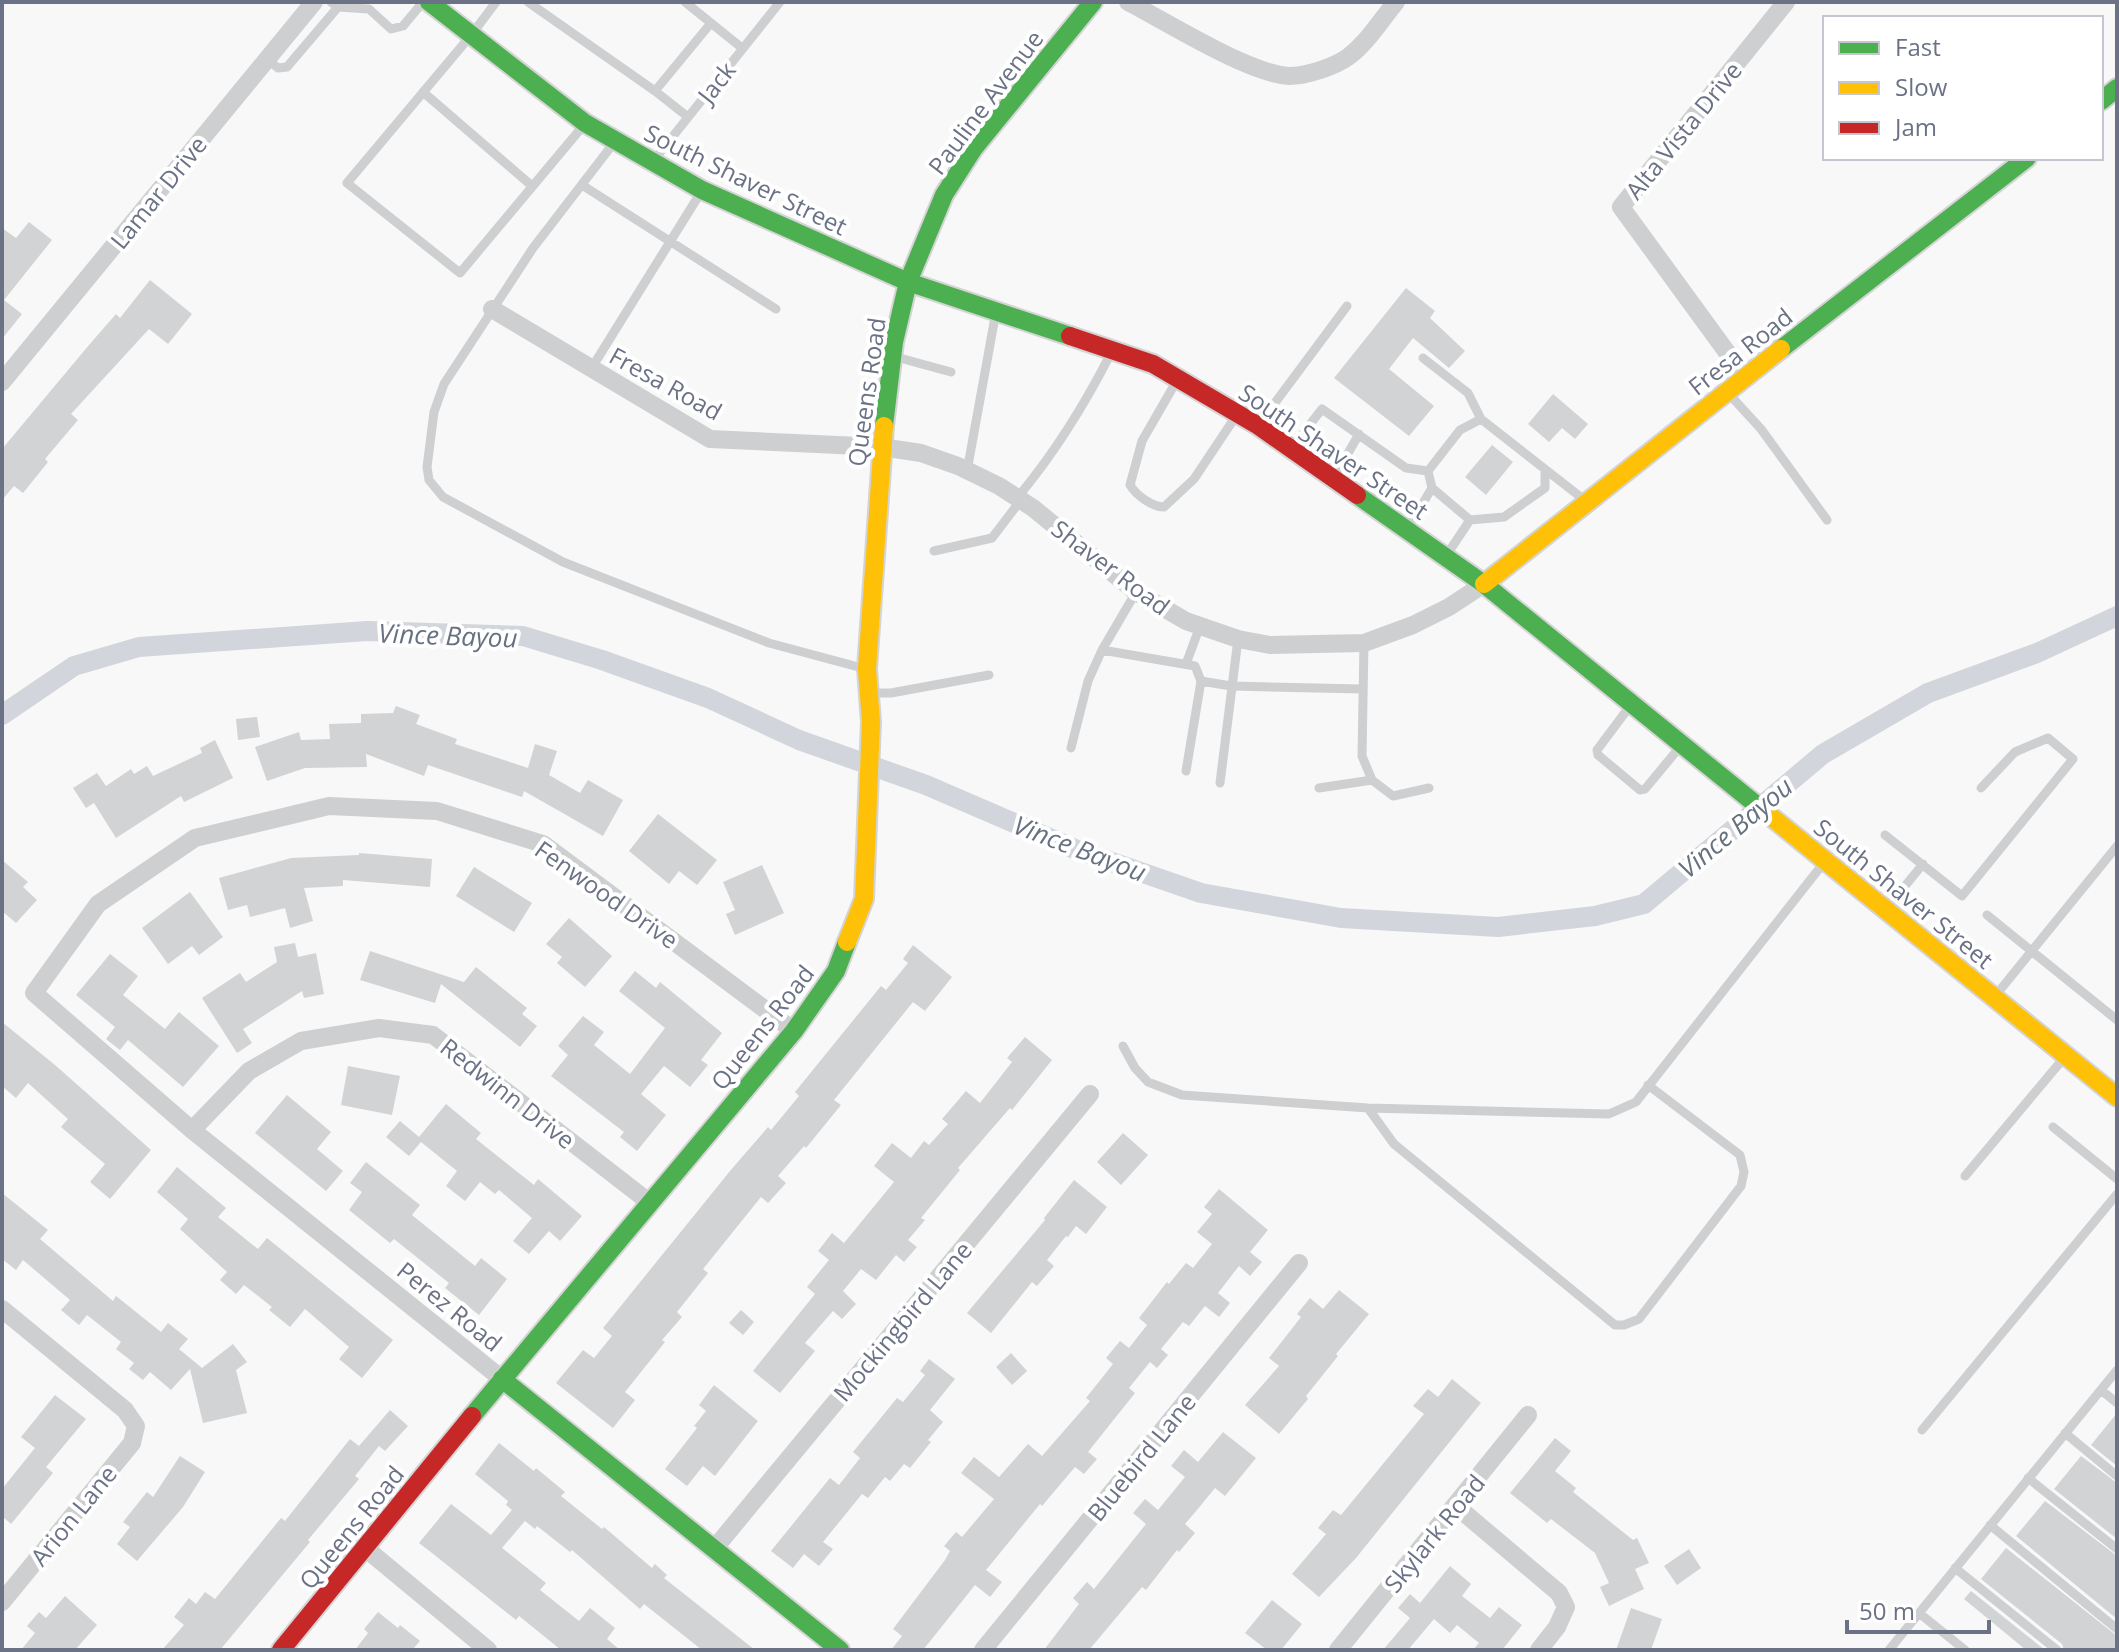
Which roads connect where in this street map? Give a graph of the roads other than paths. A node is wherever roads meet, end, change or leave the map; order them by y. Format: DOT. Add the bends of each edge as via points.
graph roads {
  1 [pos="314,2"];
  2 [pos="426,2"];
  3 [pos="496,2"];
  4 [pos="528,2"];
  5 [pos="685,2"];
  6 [pos="780,2"];
  7 [pos="1093,2"];
  8 [pos="1128,2"];
  9 [pos="1396,2"];
  10 [pos="1786,2"];
  11 [pos="334,4"];
  12 [pos="711,23"];
  13 [pos="472,34"];
  14 [pos="742,48"];
  15 [pos="267,59"];
  16 [pos="655,91"];
  17 [pos="423,92"];
  18 [pos="688,117"];
  19 [pos="585,123"];
  20 [pos="615,141"];
  21 [pos="2024,160"];
  22 [pos="652,163"];
  23 [pos="582,185"];
  24 [pos="532,186"];
  25 [pos="702,190"];
  26 [pos="669,241"];
  27 [pos="908,282"];
  28 [pos="1347,306"];
  29 [pos="492,309"];
  30 [pos="776,309"];
  31 [pos="996,311"];
  32 [pos="1112,351"];
  33 [pos="893,356"];
  34 [pos="1423,358"];
  35 [pos="591,369"];
  36 [pos="951,372"];
  37 [pos="1745,377"];
  38 [pos="1178,379"];
  39 [pos="2,382"];
  40 [pos="1727,391"];
  41 [pos="1237,413"];
  42 [pos="1481,419"];
  43 [pos="1257,425"];
  44 [pos="1359,434"];
  45 [pos="881,447"];
  46 [pos="1291,449"];
  47 [pos="1545,470"];
  48 [pos="967,471"];
  49 [pos="1428,471"];
  50 [pos="1334,478"];
  51 [pos="1432,488"];
  52 [pos="1019,499"];
  53 [pos="1587,502"];
  54 [pos="1470,520"];
  55 [pos="1827,520"];
  56 [pos="1407,529"];
  57 [pos="934,551"];
  58 [pos="1446,556"];
  59 [pos="1484,584"];
  60 [pos="1136,592"];
  61 [pos="1200,626"];
  62 [pos="1238,639"];
  63 [pos="1364,643"];
  64 [pos="1102,650"];
  65 [pos="1186,664"];
  66 [pos="867,669"];
  67 [pos="989,675"];
  68 [pos="1201,681"];
  69 [pos="1231,686"];
  70 [pos="1362,689"];
  71 [pos="869,693"];
  72 [pos="1632,703"];
  73 [pos="1682,744"];
  74 [pos="1071,748"];
  75 [pos="1186,771"];
  76 [pos="1372,780"];
  77 [pos="1220,783"];
  78 [pos="1319,788"];
  79 [pos="1429,788"];
  80 [pos="1981,788"];
  81 [pos="1885,835"];
  82 [pos="2117,846"];
  83 [pos="1826,860"];
  84 [pos="1923,864"];
  85 [pos="1886,909"];
  86 [pos="1987,915"];
  87 [pos="2032,951"];
  88 [pos="34,993"];
  89 [pos="1994,997"];
  90 [pos="2116,1017"];
  91 [pos="794,1031"];
  92 [pos="1123,1046"];
  93 [pos="2066,1056"];
  94 [pos="1648,1085"];
  95 [pos="1090,1094"];
  96 [pos="2117,1097"];
  97 [pos="1368,1108"];
  98 [pos="2053,1127"];
  99 [pos="192,1130"];
  100 [pos="1965,1176"];
  101 [pos="2117,1179"];
  102 [pos="2117,1194"];
  103 [pos="649,1202"];
  104 [pos="1299,1263"];
  105 [pos="2,1309"];
  106 [pos="2117,1370"];
  107 [pos="502,1379"];
  108 [pos="2101,1390"];
  109 [pos="2117,1403"];
  110 [pos="1528,1415"];
  111 [pos="1922,1430"];
  112 [pos="2065,1433"];
  113 [pos="2117,1476"];
  114 [pos="2028,1478"];
  115 [pos="1456,1506"];
  116 [pos="1990,1525"];
  117 [pos="365,1548"];
  118 [pos="714,1549"];
  119 [pos="2117,1549"];
  120 [pos="1955,1568"];
  121 [pos="2,1602"];
  122 [pos="1919,1613"];
  123 [pos="2117,1629"];
  124 [pos="480,1648"];
  125 [pos="281,1650"];
  126 [pos="840,1650"];
  127 [pos="983,1650"];
  128 [pos="1338,1650"];
  129 [pos="1539,1650"];
  130 [pos="1889,1650"];
  131 [pos="1965,1650"];
  132 [pos="2057,1650"];
  1 -- 15 [label="street, Lamar Drive"];
  2 -- 11 [label="lane" via="403,26 391,29 369,9"];
  2 -- 13 [label="street, South Shaver Street"];
  3 -- 13 [label="lane"];
  4 -- 16 [label="lane"];
  5 -- 12 [label="lane"];
  6 -- 14 [label="lane, Jack"];
  7 -- 27 [label="street, Pauline Avenue" via="974,148 944,195"];
  8 -- 9 [label="street" via="1255,69 1290,76 1346,59"];
  10 -- 37 [label="street, Alta Vista Drive" via="1621,207"];
  11 -- 15 [label="lane" via="287,67 278,68"];
  12 -- 14 [label="lane"];
  12 -- 16 [label="lane"];
  13 -- 17 [label="lane"];
  13 -- 19 [label="street, South Shaver Street"];
  14 -- 18 [label="lane, Jack"];
  15 -- 39 [label="street, Lamar Drive"];
  16 -- 18 [label="lane"];
  17 -- 24 [label="lane"];
  17 -- 24 [label="lane" via="347,183 460,273"];
  18 -- 22 [label="lane, Jack"];
  19 -- 20 [label="street, South Shaver Street"];
  19 -- 24 [label="lane"];
  20 -- 22 [label="street, South Shaver Street"];
  20 -- 23 [label="lane"];
  21 -- 37 [label="street, Fresa Road"];
  22 -- 25 [label="street, South Shaver Street"];
  23 -- 26 [label="lane"];
  23 -- 29 [label="lane"];
  25 -- 26 [label="lane"];
  25 -- 27 [label="street, South Shaver Street"];
  26 -- 30 [label="lane"];
  26 -- 35 [label="lane"];
  27 -- 31 [label="street, South Shaver Street"];
  27 -- 33 [label="street, Queens Road"];
  28 -- 43 [label="lane"];
  29 -- 35 [label="street, Fresa Road"];
  29 -- 66 [label="lane" via="444,384 434,412 427,467 435,490 563,562 769,643"];
  31 -- 32 [label="street, South Shaver Street"];
  31 -- 48 [label="lane" via="978,380"];
  32 -- 38 [label="street, South Shaver Street" via="1153,364"];
  32 -- 52 [label="lane" via="1087,400"];
  33 -- 36 [label="lane"];
  33 -- 45 [label="street, Queens Road"];
  34 -- 42 [label="lane" via="1468,393"];
  35 -- 45 [label="street, Fresa Road" via="710,439"];
  37 -- 40 [label="street, Fresa Road"];
  38 -- 41 [label="street, South Shaver Street"];
  38 -- 41 [label="lane" via="1142,441 1130,485 1156,507 1164,507 1194,479"];
  40 -- 53 [label="street, Fresa Road"];
  40 -- 55 [label="lane"];
  41 -- 43 [label="street, South Shaver Street"];
  42 -- 47 [label="lane"];
  42 -- 49 [label="lane" via="1460,430"];
  43 -- 46 [label="street, South Shaver Street"];
  44 -- 46 [label="lane" via="1322,409"];
  44 -- 49 [label="lane" via="1406,468"];
  44 -- 50 [label="lane"];
  45 -- 48 [label="street, Shaver Road" via="921,453"];
  45 -- 66 [label="street, Queens Road"];
  46 -- 50 [label="street, South Shaver Street"];
  47 -- 53 [label="lane"];
  47 -- 54 [label="lane" via="1545,488 1504,517"];
  48 -- 52 [label="street, Shaver Road"];
  49 -- 51 [label="lane"];
  50 -- 56 [label="street, South Shaver Street"];
  51 -- 54 [label="lane"];
  51 -- 56 [label="lane"];
  52 -- 57 [label="lane" via="992,538"];
  52 -- 60 [label="street, Shaver Road"];
  53 -- 59 [label="street, Fresa Road"];
  54 -- 58 [label="lane"];
  56 -- 58 [label="street, South Shaver Street"];
  58 -- 59 [label="street, South Shaver Street"];
  59 -- 63 [label="street, Shaver Road" via="1413,625"];
  59 -- 72 [label="street, South Shaver Street"];
  60 -- 61 [label="street, Shaver Road"];
  60 -- 64 [label="lane"];
  61 -- 62 [label="street, Shaver Road"];
  61 -- 65 [label="lane"];
  62 -- 63 [label="street, Shaver Road" via="1270,645"];
  62 -- 69 [label="lane"];
  63 -- 70 [label="lane"];
  64 -- 65 [label="lane"];
  64 -- 74 [label="lane"];
  65 -- 68 [label="lane" via="1195,666"];
  66 -- 71 [label="street, Queens Road"];
  67 -- 71 [label="lane"];
  68 -- 69 [label="lane"];
  68 -- 75 [label="lane"];
  69 -- 70 [label="lane"];
  69 -- 77 [label="lane"];
  70 -- 76 [label="lane" via="1362,756"];
  71 -- 91 [label="street, Queens Road" via="864,899 836,971"];
  72 -- 73 [label="street, South Shaver Street"];
  72 -- 73 [label="lane" via="1597,750 1640,790"];
  73 -- 83 [label="street, South Shaver Street"];
  76 -- 78 [label="lane"];
  76 -- 79 [label="lane" via="1393,796"];
  80 -- 84 [label="lane" via="2015,752 2048,738 2073,759 1962,896"];
  81 -- 84 [label="lane"];
  82 -- 87 [label="lane"];
  83 -- 85 [label="street, South Shaver Street"];
  83 -- 94 [label="lane"];
  84 -- 85 [label="lane"];
  85 -- 89 [label="street, South Shaver Street"];
  86 -- 87 [label="lane"];
  87 -- 89 [label="lane"];
  87 -- 90 [label="lane"];
  88 -- 91 [label="street, Fenwood Drive" via="98,904 195,838 329,806 437,811 543,844"];
  88 -- 99 [label="street, Perez Road"];
  89 -- 93 [label="street, South Shaver Street"];
  91 -- 103 [label="street, Queens Road"];
  92 -- 97 [label="lane" via="1148,1082 1182,1095"];
  93 -- 96 [label="street, South Shaver Street"];
  93 -- 100 [label="lane"];
  94 -- 97 [label="lane" via="1636,1102 1609,1114"];
  94 -- 97 [label="lane" via="1740,1155 1744,1172 1741,1186 1639,1319 1624,1325 1615,1325 1394,1144"];
  95 -- 118 [label="street, Mockingbird Lane"];
  98 -- 101 [label="lane"];
  99 -- 103 [label="street, Redwinn Drive" via="249,1071 301,1041 379,1028 433,1035"];
  99 -- 107 [label="street, Perez Road"];
  102 -- 111 [label="lane"];
  103 -- 107 [label="street, Queens Road"];
  104 -- 127 [label="street, Bluebird Lane"];
  105 -- 121 [label="street, Arion Lane" via="125,1410 136,1426 132,1443"];
  106 -- 108 [label="lane"];
  107 -- 117 [label="street, Queens Road"];
  107 -- 118 [label="street, Perez Road"];
  108 -- 109 [label="lane"];
  108 -- 112 [label="lane"];
  110 -- 115 [label="street, Skylark Road"];
  112 -- 113 [label="lane"];
  112 -- 114 [label="lane"];
  114 -- 116 [label="lane"];
  114 -- 119 [label="lane"];
  115 -- 128 [label="street, Skylark Road"];
  115 -- 129 [label="street" via="1559,1593 1566,1607"];
  116 -- 120 [label="lane"];
  116 -- 123 [label="lane"];
  117 -- 124 [label="street"];
  117 -- 125 [label="street, Queens Road"];
  118 -- 126 [label="street, Perez Road"];
  120 -- 122 [label="lane"];
  120 -- 132 [label="lane"];
  122 -- 130 [label="lane"];
  122 -- 131 [label="lane"];
}
